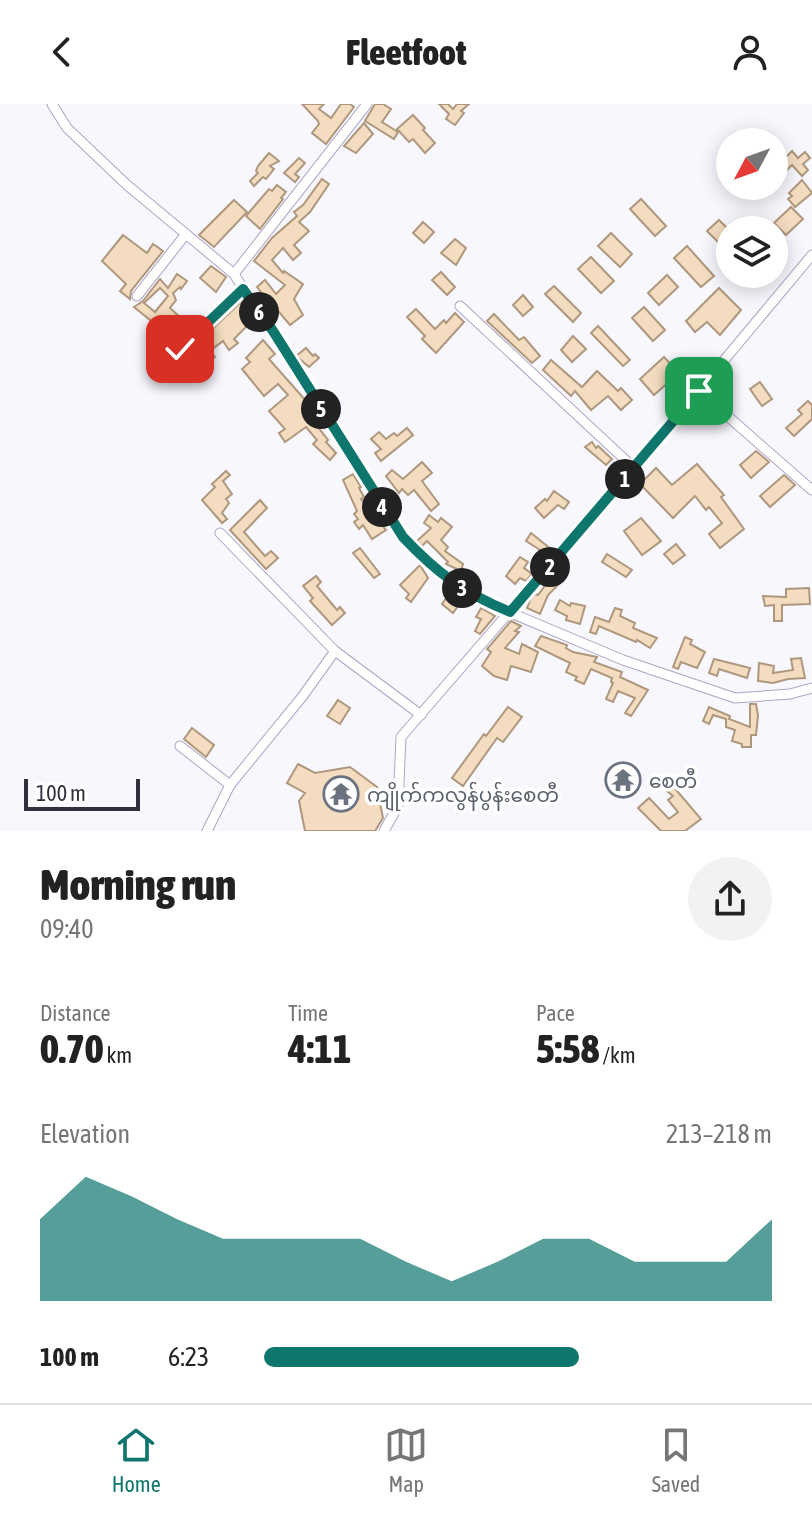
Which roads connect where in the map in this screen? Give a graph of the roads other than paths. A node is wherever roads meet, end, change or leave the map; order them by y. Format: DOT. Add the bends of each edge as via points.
graph roads {
  1 [pos="52,104"];
  2 [pos="367,104"];
  3 [pos="186,234"];
  4 [pos="812,255"];
  5 [pos="234,274"];
  6 [pos="243,289"];
  7 [pos="137,296"];
  8 [pos="460,306"];
  9 [pos="180,349"];
  10 [pos="699,391"];
  11 [pos="634,468"];
  12 [pos="812,490"];
  13 [pos="220,533"];
  14 [pos="510,612"];
  15 [pos="335,651"];
  16 [pos="812,688"];
  17 [pos="421,715"];
  18 [pos="180,746"];
  19 [pos="230,785"];
  20 [pos="207,831"];
  21 [pos="384,831"];
  1 -- 3 [label="street" via="67,128"];
  2 -- 5 [label="street"];
  3 -- 5 [label="street"];
  3 -- 7 [label="street"];
  4 -- 10 [label="street"];
  5 -- 6 [label="street"];
  6 -- 9 [label="street"];
  6 -- 14 [label="street" via="403,537 473,597"];
  8 -- 11 [label="street"];
  10 -- 11 [label="street"];
  10 -- 12 [label="street"];
  11 -- 14 [label="street"];
  13 -- 15 [label="street"];
  14 -- 16 [label="street" via="623,660 735,698"];
  14 -- 17 [label="street"];
  15 -- 17 [label="street"];
  15 -- 19 [label="street"];
  17 -- 21 [label="street" via="401,737 398,806"];
  18 -- 19 [label="street"];
  19 -- 20 [label="street"];
}
